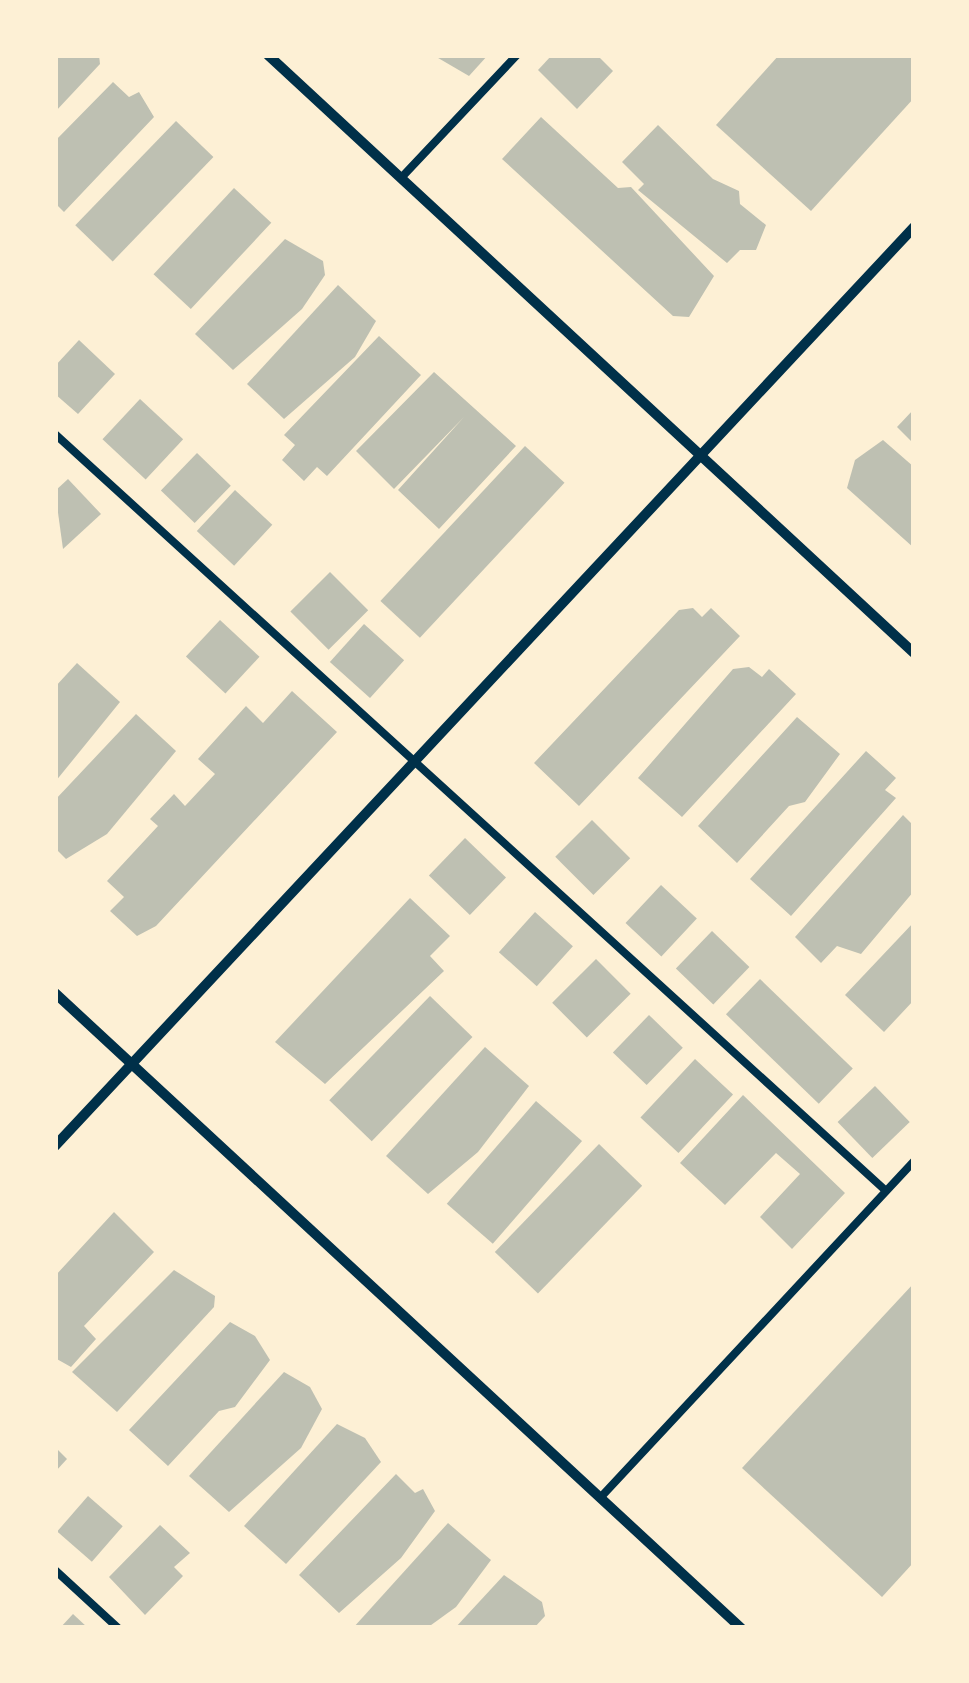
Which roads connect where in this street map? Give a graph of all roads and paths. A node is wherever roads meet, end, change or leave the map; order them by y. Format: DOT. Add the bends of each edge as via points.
graph roads {
  1 [pos="268,55"];
  2 [pos="516,55"];
  3 [pos="401,178"];
  4 [pos="914,227"];
  5 [pos="55,434"];
  6 [pos="701,455"];
  7 [pos="914,652"];
  8 [pos="414,762"];
  9 [pos="55,993"];
  10 [pos="132,1064"];
  11 [pos="55,1146"];
  12 [pos="914,1161"];
  13 [pos="886,1191"];
  14 [pos="600,1498"];
  15 [pos="55,1570"];
  16 [pos="118,1628"];
  17 [pos="741,1628"];
  1 -- 3 [label="street"];
  2 -- 3 [label="lane"];
  3 -- 6 [label="street"];
  4 -- 6 [label="street"];
  5 -- 8 [label="lane"];
  6 -- 7 [label="street"];
  6 -- 8 [label="street"];
  8 -- 10 [label="street"];
  8 -- 13 [label="lane"];
  9 -- 10 [label="street"];
  10 -- 11 [label="street"];
  10 -- 14 [label="street"];
  12 -- 13 [label="lane"];
  13 -- 14 [label="lane"];
  14 -- 17 [label="street"];
  15 -- 16 [label="lane"];
}
